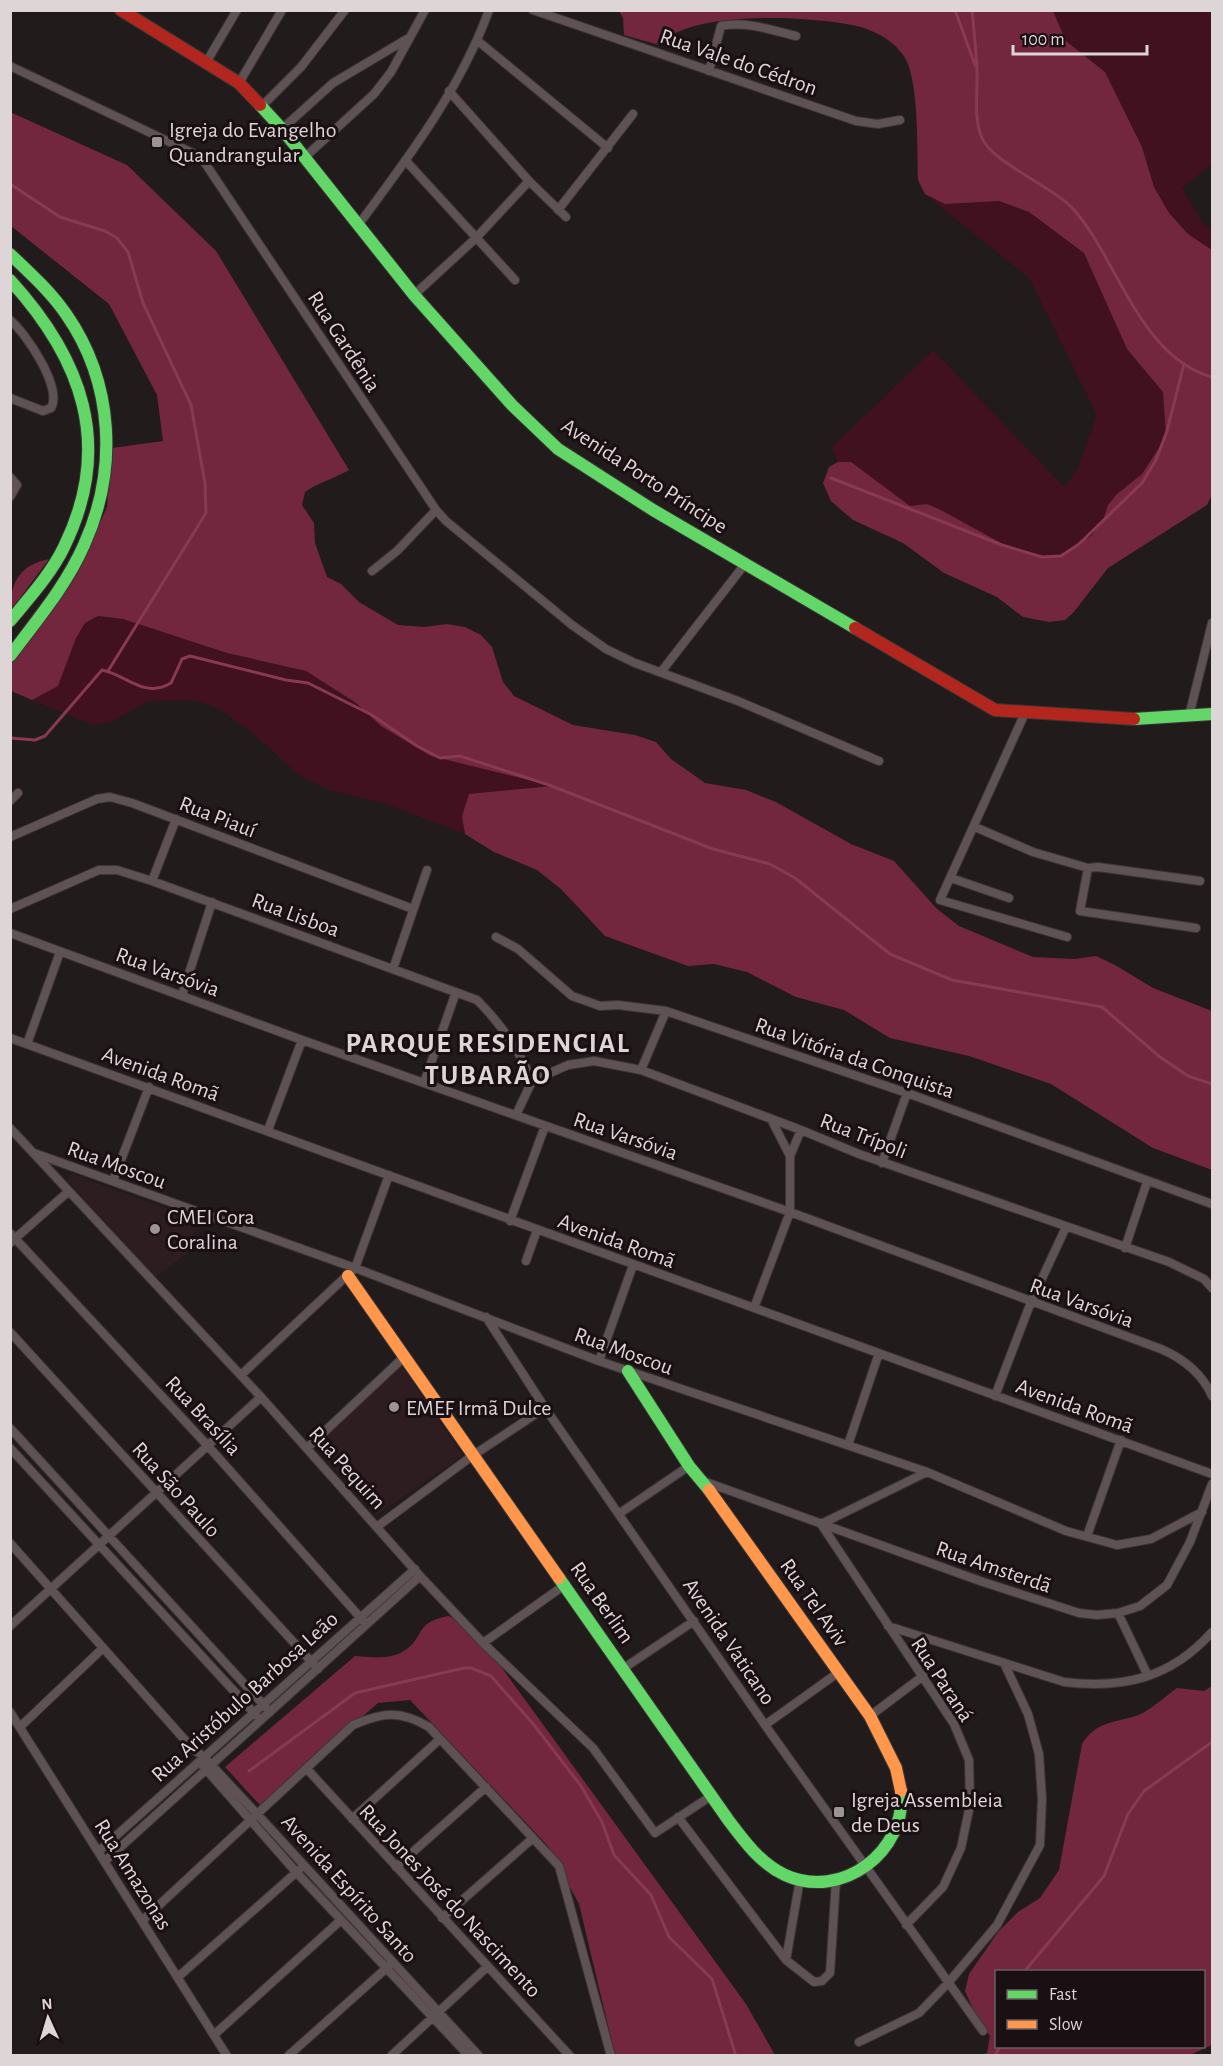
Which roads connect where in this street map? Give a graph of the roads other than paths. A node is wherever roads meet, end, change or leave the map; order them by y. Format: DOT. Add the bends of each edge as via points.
graph roads {
  1 [pos="121,10"];
  2 [pos="237,10"];
  3 [pos="282,10"];
  4 [pos="345,10"];
  5 [pos="425,10"];
  6 [pos="489,10"];
  7 [pos="533,10"];
  8 [pos="796,36"];
  9 [pos="410,37"];
  10 [pos="478,41"];
  11 [pos="207,62"];
  12 [pos="10,66"];
  13 [pos="709,70"];
  14 [pos="239,83"];
  15 [pos="449,91"];
  16 [pos="262,106"];
  17 [pos="633,114"];
  18 [pos="900,120"];
  19 [pos="282,129"];
  20 [pos="608,148"];
  21 [pos="305,158"];
  22 [pos="406,161"];
  23 [pos="529,181"];
  24 [pos="558,210"];
  25 [pos="566,217"];
  26 [pos="359,224"];
  27 [pos="476,238"];
  28 [pos="10,254"];
  29 [pos="10,280"];
  30 [pos="515,280"];
  31 [pos="414,295"];
  32 [pos="10,320"];
  33 [pos="10,398"];
  34 [pos="11,477"];
  35 [pos="10,497"];
  36 [pos="435,510"];
  37 [pos="745,564"];
  38 [pos="372,571"];
  39 [pos="10,621"];
  40 [pos="1212,623"];
  41 [pos="10,656"];
  42 [pos="661,672"];
  43 [pos="1024,713"];
  44 [pos="1212,714"];
  45 [pos="1189,716"];
  46 [pos="879,761"];
  47 [pos="18,793"];
  48 [pos="10,801"];
  49 [pos="176,819"];
  50 [pos="975,827"];
  51 [pos="10,837"];
  52 [pos="1089,868"];
  53 [pos="427,870"];
  54 [pos="951,878"];
  55 [pos="152,881"];
  56 [pos="1200,881"];
  57 [pos="1009,898"];
  58 [pos="212,902"];
  59 [pos="10,909"];
  60 [pos="413,909"];
  61 [pos="1196,927"];
  62 [pos="10,933"];
  63 [pos="496,937"];
  64 [pos="1066,937"];
  65 [pos="60,952"];
  66 [pos="393,969"];
  67 [pos="456,992"];
  68 [pos="182,995"];
  69 [pos="666,1011"];
  70 [pos="10,1038"];
  71 [pos="302,1040"];
  72 [pos="27,1044"];
  73 [pos="641,1070"];
  74 [pos="532,1081"];
  75 [pos="424,1083"];
  76 [pos="149,1087"];
  77 [pos="907,1093"];
  78 [pos="516,1115"];
  79 [pos="771,1119"];
  80 [pos="545,1125"];
  81 [pos="10,1128"];
  82 [pos="268,1130"];
  83 [pos="801,1130"];
  84 [pos="34,1153"];
  85 [pos="790,1156"];
  86 [pos="882,1162"];
  87 [pos="389,1175"];
  88 [pos="113,1181"];
  89 [pos="1147,1182"];
  90 [pos="69,1191"];
  91 [pos="1212,1204"];
  92 [pos="790,1212"];
  93 [pos="510,1221"];
  94 [pos="1066,1227"];
  95 [pos="537,1230"];
  96 [pos="12,1238"];
  97 [pos="1125,1248"];
  98 [pos="526,1261"];
  99 [pos="633,1265"];
  100 [pos="351,1272"];
  101 [pos="1212,1288"];
  102 [pos="1031,1302"];
  103 [pos="754,1308"];
  104 [pos="486,1317"];
  105 [pos="10,1332"];
  106 [pos="879,1353"];
  107 [pos="403,1358"];
  108 [pos="599,1361"];
  109 [pos="628,1371"];
  110 [pos="241,1376"];
  111 [pos="995,1396"];
  112 [pos="1212,1396"];
  113 [pos="261,1397"];
  114 [pos="545,1408"];
  115 [pos="10,1428"];
  116 [pos="1121,1440"];
  117 [pos="848,1445"];
  118 [pos="208,1446"];
  119 [pos="10,1448"];
  120 [pos="307,1448"];
  121 [pos="472,1456"];
  122 [pos="689,1466"];
  123 [pos="927,1472"];
  124 [pos="1212,1474"];
  125 [pos="703,1481"];
  126 [pos="1212,1484"];
  127 [pos="156,1493"];
  128 [pos="1202,1512"];
  129 [pos="620,1513"];
  130 [pos="821,1524"];
  131 [pos="378,1526"];
  132 [pos="1087,1536"];
  133 [pos="108,1538"];
  134 [pos="10,1543"];
  135 [pos="99,1546"];
  136 [pos="418,1573"];
  137 [pos="566,1584"];
  138 [pos="52,1590"];
  139 [pos="1118,1614"];
  140 [pos="360,1617"];
  141 [pos="694,1621"];
  142 [pos="366,1624"];
  143 [pos="10,1626"];
  144 [pos="887,1626"];
  145 [pos="1212,1632"];
  146 [pos="483,1643"];
  147 [pos="103,1648"];
  148 [pos="309,1660"];
  149 [pos="1004,1663"];
  150 [pos="624,1668"];
  151 [pos="318,1669"];
  152 [pos="839,1672"];
  153 [pos="923,1676"];
  154 [pos="1148,1676"];
  155 [pos="262,1703"];
  156 [pos="253,1711"];
  157 [pos="10,1712"];
  158 [pos="270,1712"];
  159 [pos="870,1716"];
  160 [pos="261,1720"];
  161 [pos="765,1725"];
  162 [pos="20,1727"];
  163 [pos="440,1739"];
  164 [pos="202,1759"];
  165 [pos="209,1768"];
  166 [pos="307,1768"];
  167 [pos="486,1787"];
  168 [pos="711,1796"];
  169 [pos="257,1814"];
  170 [pos="678,1817"];
  171 [pos="352,1818"];
  172 [pos="250,1821"];
  173 [pos="533,1838"];
  174 [pos="99,1851"];
  175 [pos="105,1861"];
  176 [pos="396,1867"];
  177 [pos="865,1868"];
  178 [pos="300,1869"];
  179 [pos="800,1880"];
  180 [pos="836,1881"];
  181 [pos="442,1918"];
  182 [pos="143,1920"];
  183 [pos="341,1920"];
  184 [pos="906,1925"];
  185 [pos="786,1960"];
  186 [pos="390,1965"];
  187 [pos="487,1966"];
  188 [pos="178,1977"];
  189 [pos="948,1983"];
  190 [pos="436,2015"];
  191 [pos="983,2031"];
  192 [pos="215,2034"];
  193 [pos="859,2042"];
  194 [pos="227,2055"];
  195 [pos="288,2055"];
  196 [pos="391,2055"];
  197 [pos="469,2055"];
  198 [pos="480,2055"];
  199 [pos="570,2055"];
  200 [pos="611,2055"];
  1 -- 11 [label="street, Avenida Porto Príncipe"];
  2 -- 11 [label="street"];
  3 -- 14 [label="street"];
  4 -- 16 [label="street" via="301,67"];
  5 -- 9 [label="street"];
  6 -- 10 [label="street"];
  7 -- 13 [label="street, Rua Vale do Cédron"];
  8 -- 13 [label="street" via="764,28 721,26"];
  9 -- 19 [label="street" via="333,83"];
  9 -- 21 [label="street" via="374,94"];
  10 -- 15 [label="street"];
  10 -- 20 [label="street"];
  11 -- 14 [label="street, Avenida Porto Príncipe"];
  12 -- 36 [label="street, Rua Gardênia" via="201,157"];
  13 -- 18 [label="street, Rua Vale do Cédron" via="856,121 878,124"];
  14 -- 16 [label="street, Avenida Porto Príncipe"];
  15 -- 22 [label="street"];
  15 -- 23 [label="street"];
  16 -- 19 [label="street, Avenida Porto Príncipe"];
  17 -- 20 [label="street"];
  19 -- 21 [label="street, Avenida Porto Príncipe"];
  20 -- 24 [label="street"];
  21 -- 26 [label="street, Avenida Porto Príncipe"];
  22 -- 26 [label="street"];
  22 -- 27 [label="street"];
  23 -- 24 [label="street"];
  23 -- 27 [label="street"];
  24 -- 25 [label="street"];
  26 -- 31 [label="street, Avenida Porto Príncipe"];
  27 -- 30 [label="street"];
  27 -- 31 [label="street"];
  28 -- 41 [label="street" via="42,283 80,332 96,369 107,441 103,491 84,546"];
  29 -- 39 [label="street" via="51,326 66,352 78,380 86,430 84,486 72,529 54,563"];
  31 -- 37 [label="street, Avenida Porto Príncipe" via="512,405 558,449"];
  32 -- 33 [label="street" via="31,346 54,399 51,408 39,410"];
  34 -- 35 [label="street" via="18,485"];
  36 -- 38 [label="street" via="397,551"];
  36 -- 42 [label="street, Rua Gardênia" via="572,625 606,649"];
  37 -- 42 [label="street"];
  37 -- 43 [label="street, Avenida Porto Príncipe" via="994,710"];
  40 -- 45 [label="street"];
  42 -- 46 [label="street"];
  43 -- 45 [label="street, Avenida Porto Príncipe" via="1134,719"];
  43 -- 50 [label="street"];
  44 -- 45 [label="street, Avenida Porto Príncipe"];
  47 -- 48 [label="street"];
  49 -- 51 [label="street, Rua Piauí" via="104,797"];
  49 -- 55 [label="street"];
  49 -- 60 [label="street, Rua Piauí"];
  50 -- 52 [label="street" via="1033,852"];
  50 -- 54 [label="street"];
  52 -- 56 [label="street"];
  52 -- 61 [label="street" via="1080,911"];
  53 -- 60 [label="street"];
  54 -- 57 [label="street"];
  54 -- 64 [label="street" via="940,900"];
  55 -- 58 [label="street, Rua Lisboa"];
  55 -- 59 [label="street, Rua Lisboa" via="117,870 99,870"];
  58 -- 66 [label="street, Rua Lisboa"];
  58 -- 68 [label="street"];
  60 -- 66 [label="street"];
  62 -- 65 [label="street, Rua Varsóvia"];
  63 -- 69 [label="street, Rua Vitória da Conquista" via="518,949 572,996 600,1006"];
  65 -- 68 [label="street, Rua Varsóvia"];
  65 -- 72 [label="street"];
  66 -- 67 [label="street, Rua Lisboa"];
  67 -- 74 [label="street, Rua Lisboa" via="477,1000 497,1020"];
  67 -- 75 [label="street"];
  68 -- 71 [label="street, Rua Varsóvia"];
  69 -- 73 [label="street"];
  69 -- 77 [label="street, Rua Vitória da Conquista"];
  70 -- 72 [label="street, Avenida Romã"];
  71 -- 75 [label="street, Rua Varsóvia"];
  71 -- 82 [label="street"];
  72 -- 76 [label="street, Avenida Romã"];
  73 -- 74 [label="street, Rua Trípoli" via="594,1061 568,1065"];
  73 -- 79 [label="street, Rua Trípoli"];
  74 -- 78 [label="street"];
  75 -- 78 [label="street, Rua Varsóvia"];
  76 -- 82 [label="street, Avenida Romã"];
  76 -- 88 [label="street"];
  77 -- 86 [label="street"];
  77 -- 89 [label="street, Rua Vitória da Conquista"];
  78 -- 80 [label="street, Rua Varsóvia"];
  79 -- 83 [label="street, Rua Trípoli"];
  79 -- 85 [label="street"];
  80 -- 92 [label="street, Rua Varsóvia"];
  80 -- 93 [label="street"];
  81 -- 84 [label="street, Rua Pequim"];
  82 -- 87 [label="street, Avenida Romã"];
  83 -- 85 [label="street"];
  83 -- 86 [label="street, Rua Trípoli"];
  84 -- 88 [label="street, Rua Moscou"];
  84 -- 90 [label="street, Rua Pequim"];
  85 -- 92 [label="street"];
  86 -- 94 [label="street, Rua Trípoli"];
  87 -- 93 [label="street, Avenida Romã"];
  87 -- 100 [label="street"];
  88 -- 100 [label="street, Rua Moscou"];
  89 -- 91 [label="street, Rua Vitória da Conquista"];
  89 -- 97 [label="street"];
  90 -- 96 [label="street"];
  90 -- 110 [label="street, Rua Pequim"];
  92 -- 102 [label="street, Rua Varsóvia"];
  92 -- 103 [label="street"];
  93 -- 95 [label="street, Avenida Romã"];
  94 -- 97 [label="street, Rua Trípoli"];
  94 -- 102 [label="street"];
  95 -- 98 [label="street"];
  95 -- 99 [label="street, Avenida Romã"];
  96 -- 118 [label="street, Rua Brasília"];
  97 -- 101 [label="street, Rua Trípoli" via="1169,1262 1204,1279"];
  99 -- 103 [label="street, Avenida Romã"];
  99 -- 108 [label="street"];
  100 -- 104 [label="street, Rua Moscou"];
  100 -- 107 [label="street, Rua Berlim"];
  100 -- 110 [label="street"];
  102 -- 111 [label="street"];
  102 -- 112 [label="street, Rua Varsóvia" via="1179,1357 1204,1380"];
  103 -- 106 [label="street, Avenida Romã"];
  104 -- 108 [label="street, Rua Moscou"];
  104 -- 114 [label="street, Avenida Vaticano"];
  105 -- 127 [label="street, Rua São Paulo"];
  106 -- 111 [label="street, Avenida Romã"];
  106 -- 117 [label="street"];
  107 -- 120 [label="street"];
  107 -- 121 [label="street, Rua Berlim"];
  108 -- 109 [label="street, Rua Moscou"];
  109 -- 117 [label="street, Rua Moscou"];
  109 -- 122 [label="street, Rua Tel Aviv"];
  110 -- 113 [label="street, Rua Pequim"];
  111 -- 116 [label="street, Avenida Romã"];
  113 -- 118 [label="street"];
  113 -- 120 [label="street, Rua Pequim"];
  114 -- 121 [label="street"];
  114 -- 129 [label="street, Avenida Vaticano"];
  115 -- 133 [label="street"];
  116 -- 124 [label="street, Avenida Romã"];
  116 -- 132 [label="street"];
  117 -- 123 [label="street, Rua Moscou"];
  118 -- 127 [label="street"];
  118 -- 140 [label="street, Rua Brasília"];
  119 -- 135 [label="street"];
  120 -- 131 [label="street, Rua Pequim"];
  121 -- 131 [label="street"];
  121 -- 137 [label="street, Rua Berlim"];
  122 -- 125 [label="street, Rua Tel Aviv"];
  122 -- 129 [label="street"];
  123 -- 130 [label="street"];
  123 -- 132 [label="street, Rua Moscou" via="1066,1531"];
  125 -- 130 [label="street, Rua Amsterdã"];
  125 -- 152 [label="street, Rua Tel Aviv"];
  126 -- 128 [label="street, Rua Amsterdã"];
  127 -- 133 [label="street"];
  127 -- 148 [label="street, Rua São Paulo"];
  128 -- 132 [label="street, Rua Moscou" via="1151,1539 1117,1545"];
  128 -- 139 [label="street, Rua Amsterdã" via="1167,1585 1140,1606"];
  129 -- 141 [label="street, Avenida Vaticano"];
  130 -- 139 [label="street, Rua Amsterdã" via="1079,1613"];
  130 -- 144 [label="street, Rua Paraná"];
  131 -- 136 [label="street, Rua Pequim"];
  133 -- 135 [label="street"];
  133 -- 155 [label="street"];
  134 -- 138 [label="street, Avenida Espírito Santo"];
  135 -- 138 [label="street"];
  135 -- 156 [label="street"];
  136 -- 140 [label="street, Rua Aristóbulo Barbosa Leão"];
  136 -- 142 [label="street"];
  136 -- 146 [label="street, Rua Pequim"];
  137 -- 146 [label="street"];
  137 -- 150 [label="street, Rua Berlim"];
  138 -- 143 [label="street"];
  138 -- 147 [label="street, Avenida Espírito Santo"];
  139 -- 154 [label="street"];
  140 -- 142 [label="street, Rua Brasília"];
  140 -- 148 [label="street, Rua Aristóbulo Barbosa Leão"];
  141 -- 150 [label="street"];
  141 -- 161 [label="street, Avenida Vaticano"];
  142 -- 151 [label="street"];
  144 -- 149 [label="street"];
  144 -- 153 [label="street, Rua Paraná"];
  145 -- 154 [label="street" via="1194,1652"];
  146 -- 170 [label="street, Rua Pequim" via="593,1748 655,1833"];
  147 -- 162 [label="street"];
  147 -- 164 [label="street, Avenida Espírito Santo"];
  148 -- 151 [label="street, Rua São Paulo"];
  148 -- 155 [label="street, Rua Aristóbulo Barbosa Leão"];
  149 -- 154 [label="street" via="1064,1682 1094,1686 1118,1685"];
  149 -- 189 [label="street" via="1025,1706 1039,1754 1040,1845 997,1925"];
  150 -- 168 [label="street, Rua Berlim"];
  151 -- 158 [label="street"];
  152 -- 159 [label="street, Rua Tel Aviv"];
  152 -- 161 [label="street"];
  153 -- 159 [label="street"];
  153 -- 184 [label="street, Rua Paraná" via="954,1724 969,1760 970,1805 961,1848 943,1887"];
  155 -- 156 [label="street, Rua Aristóbulo Barbosa Leão"];
  155 -- 158 [label="street"];
  156 -- 160 [label="street"];
  156 -- 164 [label="street, Rua Aristóbulo Barbosa Leão"];
  157 -- 162 [label="street, Rua Amazonas"];
  158 -- 160 [label="street"];
  159 -- 177 [label="street, Rua Tel Aviv" via="892,1754 903,1792 902,1814 894,1836"];
  160 -- 165 [label="street"];
  161 -- 177 [label="street, Avenida Vaticano"];
  162 -- 174 [label="street, Rua Amazonas"];
  163 -- 166 [label="street" via="410,1715 377,1714 353,1725"];
  163 -- 167 [label="street"];
  163 -- 171 [label="street"];
  164 -- 165 [label="street, Avenida Espírito Santo"];
  164 -- 174 [label="street, Rua Aristóbulo Barbosa Leão"];
  165 -- 169 [label="street, Avenida Espírito Santo"];
  165 -- 172 [label="street, Avenida Espírito Santo"];
  165 -- 175 [label="street"];
  166 -- 169 [label="street"];
  166 -- 171 [label="street, Rua Jones José do Nascimento"];
  167 -- 173 [label="street"];
  167 -- 176 [label="street"];
  168 -- 170 [label="street"];
  168 -- 179 [label="street, Rua Berlim" via="759,1856 780,1872"];
  169 -- 172 [label="street"];
  169 -- 178 [label="street, Avenida Espírito Santo"];
  170 -- 185 [label="street"];
  171 -- 176 [label="street, Rua Jones José do Nascimento"];
  172 -- 178 [label="street, Avenida Espírito Santo"];
  172 -- 182 [label="street"];
  173 -- 181 [label="street"];
  173 -- 200 [label="street" via="559,1866"];
  174 -- 175 [label="street, Rua Amazonas"];
  175 -- 182 [label="street, Rua Amazonas"];
  176 -- 181 [label="street, Rua Jones José do Nascimento"];
  177 -- 180 [label="street, Rua Berlim"];
  177 -- 184 [label="street, Avenida Vaticano"];
  178 -- 183 [label="street, Avenida Espírito Santo"];
  178 -- 186 [label="street, Avenida Espírito Santo"];
  178 -- 188 [label="street"];
  179 -- 180 [label="street, Rua Berlim"];
  179 -- 185 [label="street"];
  180 -- 185 [label="street" via="830,1973 822,1982 814,1982"];
  181 -- 187 [label="street, Rua Jones José do Nascimento"];
  182 -- 188 [label="street, Rua Amazonas"];
  183 -- 186 [label="street, Avenida Espírito Santo"];
  183 -- 192 [label="street"];
  184 -- 189 [label="street, Avenida Vaticano"];
  186 -- 190 [label="street, Avenida Espírito Santo"];
  186 -- 195 [label="street"];
  187 -- 190 [label="street"];
  187 -- 199 [label="street, Rua Jones José do Nascimento"];
  188 -- 192 [label="street, Rua Amazonas"];
  189 -- 191 [label="street, Avenida Vaticano"];
  189 -- 193 [label="street" via="920,2013"];
  190 -- 196 [label="street"];
  190 -- 197 [label="street, Avenida Espírito Santo"];
  190 -- 198 [label="street, Avenida Espírito Santo"];
  192 -- 194 [label="street, Rua Amazonas"];
}
